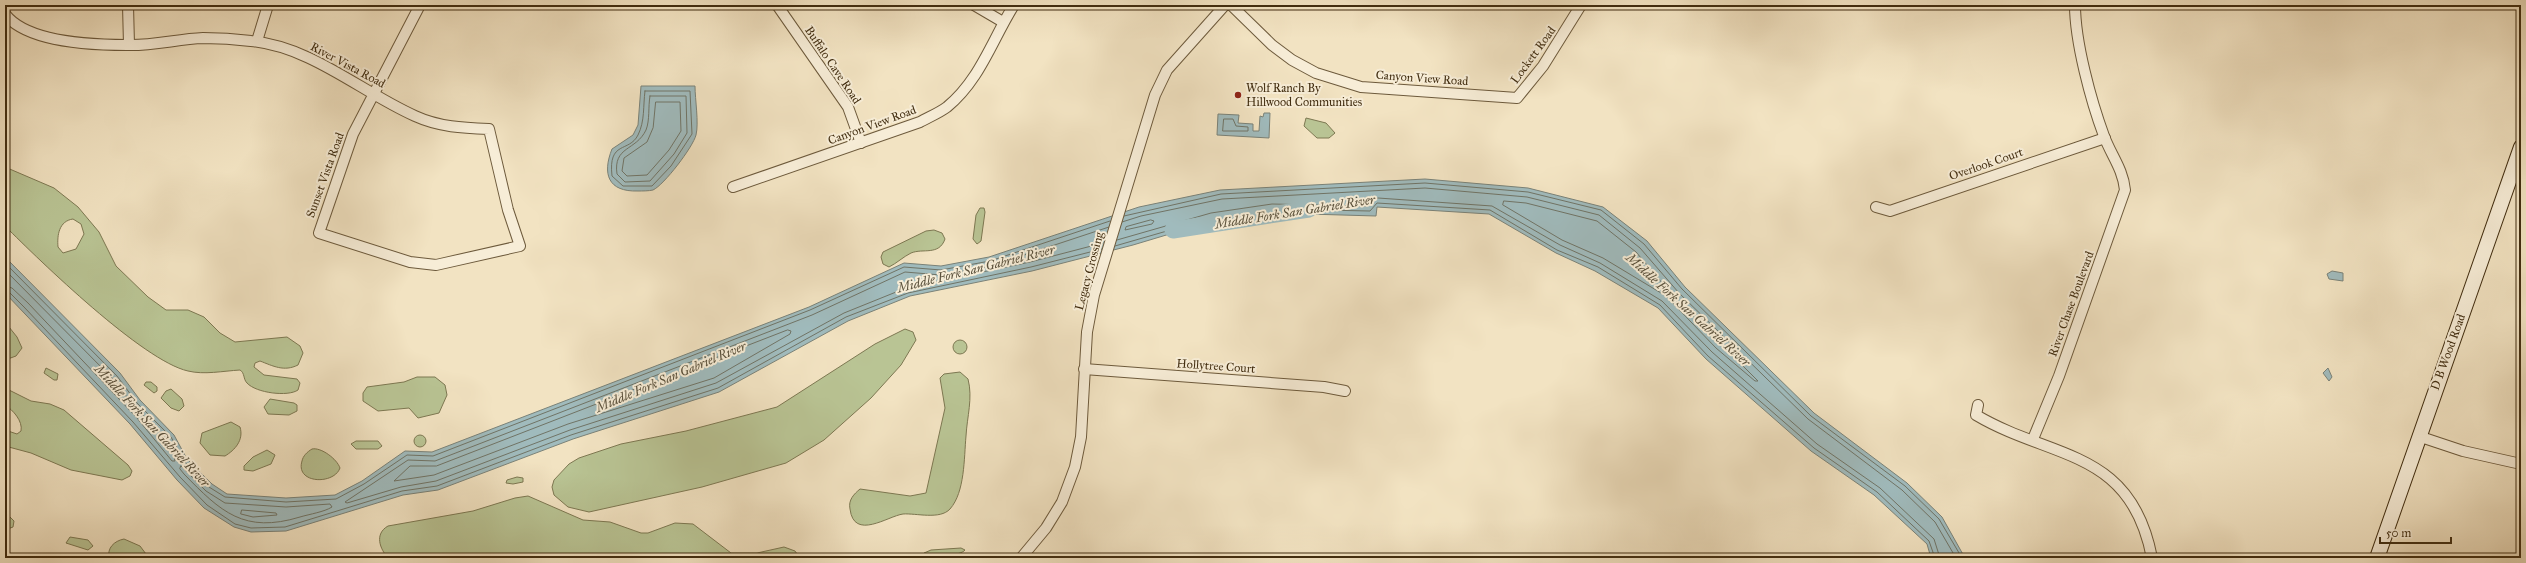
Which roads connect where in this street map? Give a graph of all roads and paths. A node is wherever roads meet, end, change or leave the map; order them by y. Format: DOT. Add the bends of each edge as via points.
graph roads {
  1 [pos="128,5"];
  2 [pos="268,5"];
  3 [pos="420,5"];
  4 [pos="777,5"];
  5 [pos="974,5"];
  6 [pos="1014,5"];
  7 [pos="1225,5"];
  8 [pos="1231,5"];
  9 [pos="1581,5"];
  10 [pos="2075,5"];
  11 [pos="5,14"];
  12 [pos="1003,22"];
  13 [pos="257,41"];
  14 [pos="128,45"];
  15 [pos="374,94"];
  16 [pos="1517,98"];
  17 [pos="2105,138"];
  18 [pos="861,143"];
  19 [pos="2521,147"];
  20 [pos="733,187"];
  21 [pos="1876,207"];
  22 [pos="520,246"];
  23 [pos="1084,368"];
  24 [pos="1345,391"];
  25 [pos="1978,404"];
  26 [pos="2418,436"];
  27 [pos="2033,440"];
  28 [pos="2521,464"];
  29 [pos="1021,558"];
  30 [pos="2152,558"];
  31 [pos="2377,558"];
  1 -- 14 [label="street"];
  2 -- 13 [label="street"];
  3 -- 15 [label="street, Sunset Vista Road"];
  4 -- 18 [label="street, Buffalo Cave Road" via="848,107"];
  5 -- 12 [label="street"];
  6 -- 12 [label="street, Canyon View Road"];
  7 -- 23 [label="street, Legacy Crossing" via="1167,70 1155,95 1099,275 1087,332"];
  8 -- 16 [label="street, Canyon View Road" via="1272,45 1316,73 1361,87"];
  9 -- 16 [label="street, Lockett Road" via="1543,66"];
  10 -- 17 [label="street, River Chase Boulevard" via="2084,60"];
  11 -- 14 [label="street, River Vista Road" via="23,29 44,36 78,43"];
  12 -- 18 [label="street, Canyon View Road" via="982,66 970,84 946,107 920,122"];
  13 -- 14 [label="street, River Vista Road" via="202,38"];
  13 -- 15 [label="street, River Vista Road" via="296,53 326,66"];
  15 -- 22 [label="street, River Vista Road" via="416,116 444,125 489,129 508,210"];
  15 -- 22 [label="street, Sunset Vista Road" via="353,134 318,232 410,262 436,265"];
  17 -- 21 [label="street, Overlook Court" via="1890,211"];
  17 -- 27 [label="street, River Chase Boulevard" via="2124,180 2125,190 2102,259"];
  18 -- 20 [label="street, Canyon View Road"];
  19 -- 26 [label="main road, D B Wood Road"];
  23 -- 24 [label="street, Hollytree Court" via="1324,387"];
  23 -- 29 [label="street, Legacy Crossing" via="1081,437 1075,467 1062,502 1046,528"];
  25 -- 27 [label="street" via="1976,415 2000,429"];
  26 -- 28 [label="street" via="2463,451"];
  26 -- 31 [label="main road, D B Wood Road"];
  27 -- 30 [label="street" via="2090,463 2116,485 2143,526"];
}
